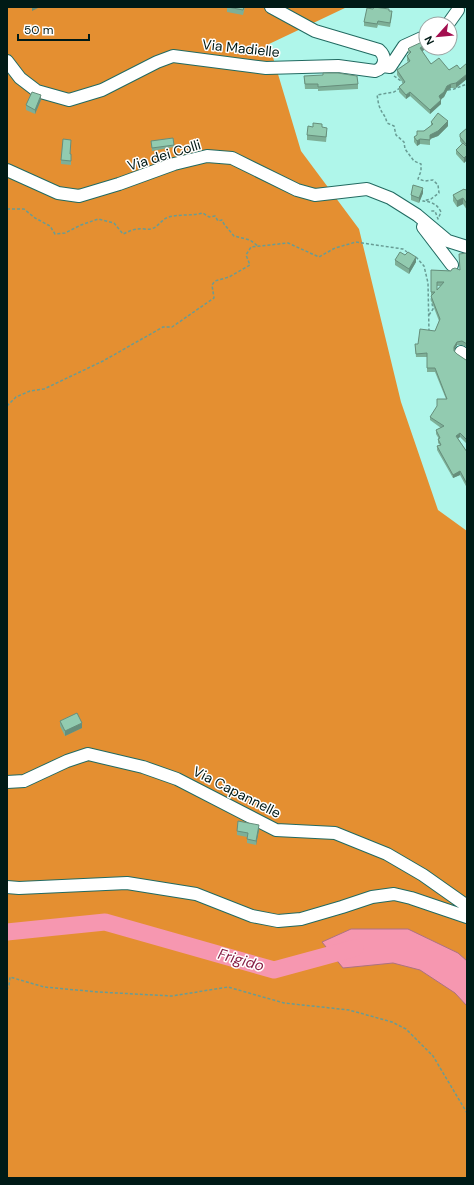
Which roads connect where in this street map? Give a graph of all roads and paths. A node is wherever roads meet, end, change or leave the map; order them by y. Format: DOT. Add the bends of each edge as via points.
graph roads {
  1 [pos="271,7"];
  2 [pos="458,10"];
  3 [pos="454,16"];
  4 [pos="418,40"];
  5 [pos="7,61"];
  6 [pos="383,66"];
  7 [pos="407,83"];
  8 [pos="467,84"];
  9 [pos="444,90"];
  10 [pos="7,170"];
  11 [pos="7,209"];
  12 [pos="417,215"];
  13 [pos="258,246"];
  14 [pos="467,247"];
  15 [pos="452,265"];
  16 [pos="435,292"];
  17 [pos="429,315"];
  18 [pos="429,336"];
  19 [pos="7,406"];
  20 [pos="7,782"];
  21 [pos="7,887"];
  22 [pos="467,906"];
  23 [pos="467,917"];
  24 [pos="7,990"];
  25 [pos="467,1113"];
  1 -- 6 [label="street" via="315,31 379,50 383,56"];
  2 -- 3 [label="street"];
  4 -- 6 [label="street" via="404,46 390,67"];
  5 -- 6 [label="street, Via Madielle" via="20,78 37,90 69,100 102,90 173,56 266,68 338,66 375,71"];
  7 -- 12 [label="path" via="403,83 394,92 377,95 380,110 386,115 387,123 394,126 396,135 404,142 405,149 414,162 421,164 418,179 433,180 438,185 439,193 424,201 430,201 438,206 441,212 438,219 435,211"];
  8 -- 9 [label="path"];
  10 -- 12 [label="street, Via dei Colli" via="58,193 79,196 174,164 207,156 232,158 297,190 315,195 367,188 390,198"];
  11 -- 13 [label="path" via="24,209 50,226 56,234 65,233 98,219 114,223 123,234 137,229 151,229 170,216 203,213 209,217 215,216 218,221 222,220 234,236 250,240"];
  12 -- 14 [label="street, Via dei Colli" via="448,241"];
  12 -- 15 [label="street, Via dei Colli"];
  13 -- 17 [label="path" via="288,243 319,257 335,248 356,242 403,249 424,266 428,283"];
  13 -- 19 [label="path" via="251,247 246,255 250,265 230,277 215,280 212,285 214,298 172,327 162,327 103,361 44,390 30,391 16,397"];
  16 -- 17 [label="path" via="431,297 433,309"];
  17 -- 18 [label="path"];
  20 -- 22 [label="street, Via Capannelle" via="24,781 88,754 143,767 183,782 276,830 335,833 387,854 423,874"];
  21 -- 23 [label="street" via="127,883 196,894 252,916 278,921 301,919 372,897 394,894"];
  24 -- 25 [label="path" via="10,977 44,986 172,996 228,987 284,1003 349,1010 392,1022 406,1029 433,1056"];
}
